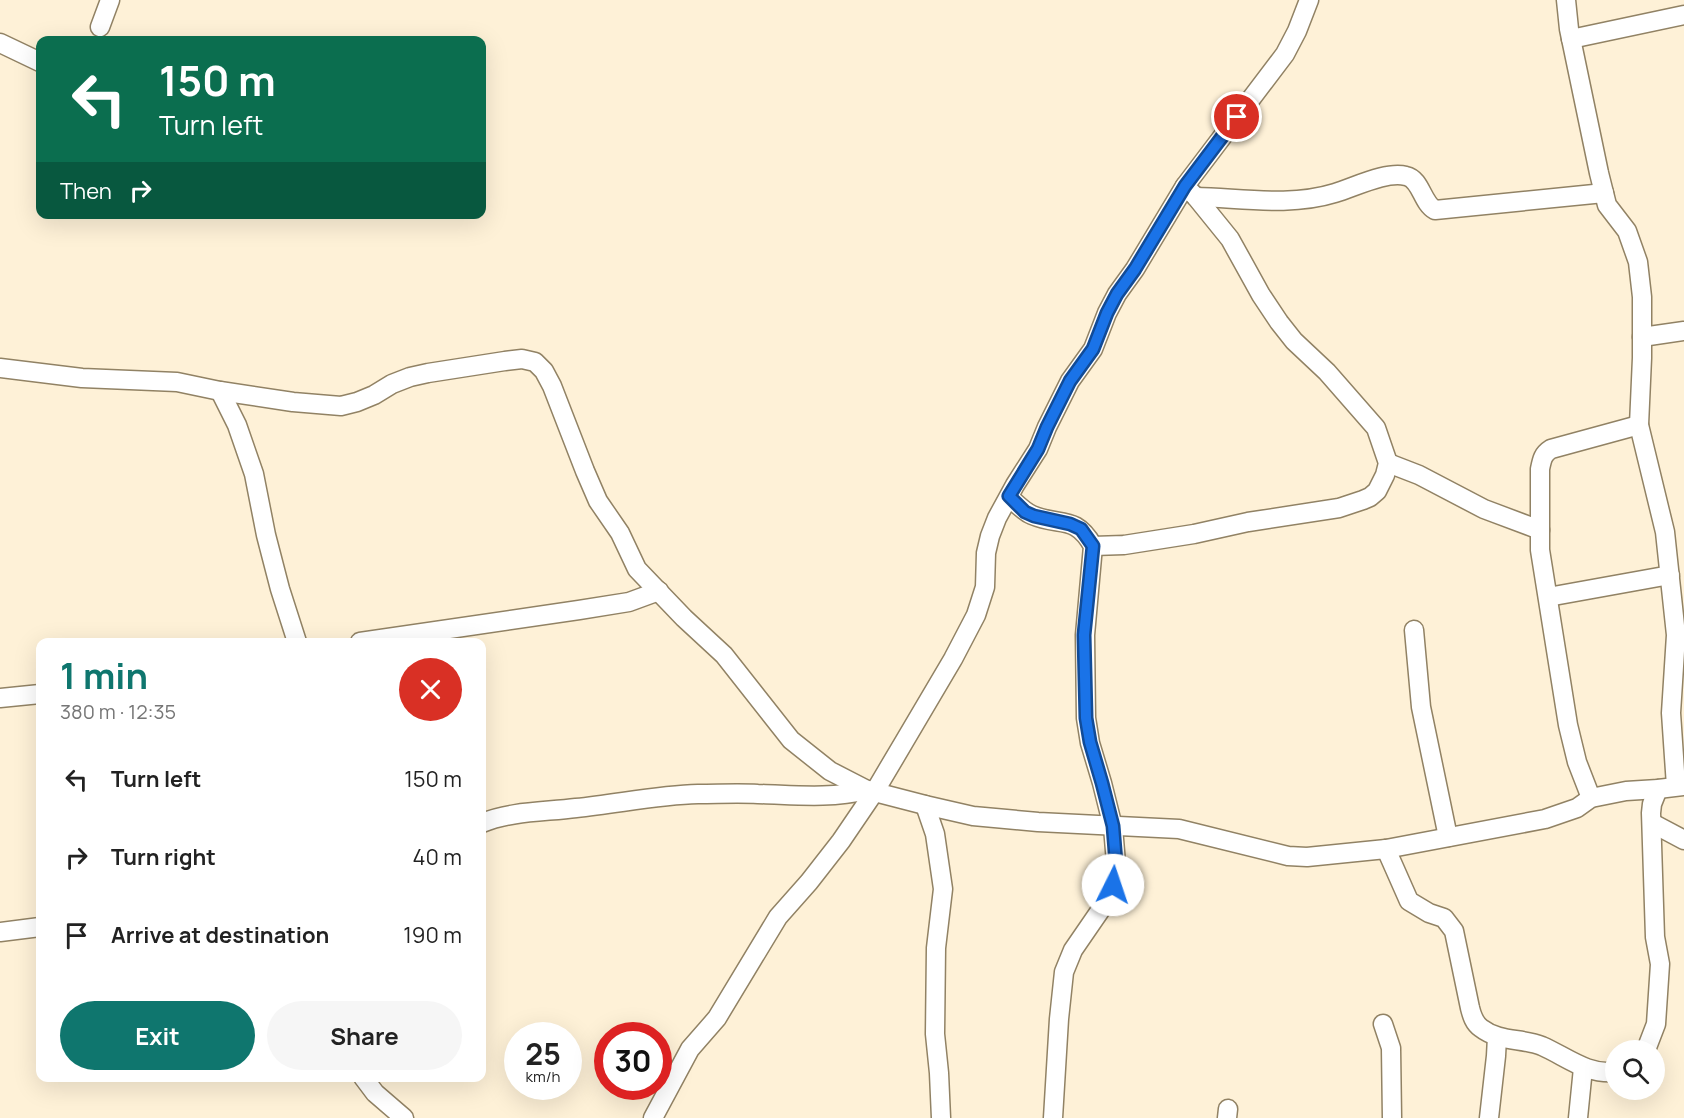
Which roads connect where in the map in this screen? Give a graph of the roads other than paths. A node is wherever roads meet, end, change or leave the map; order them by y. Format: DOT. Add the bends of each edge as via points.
graph roads {
  1 [pos="110,0"];
  2 [pos="1309,0"];
  3 [pos="1566,0"];
  4 [pos="1684,15"];
  5 [pos="100,27"];
  6 [pos="1571,39"];
  7 [pos="0,43"];
  8 [pos="36,60"];
  9 [pos="1190,192"];
  10 [pos="1604,193"];
  11 [pos="1684,331"];
  12 [pos="1642,337"];
  13 [pos="0,368"];
  14 [pos="220,391"];
  15 [pos="1639,425"];
  16 [pos="1388,463"];
  17 [pos="1009,496"];
  18 [pos="1540,530"];
  19 [pos="1093,546"];
  20 [pos="1670,575"];
  21 [pos="658,591"];
  22 [pos="1548,597"];
  23 [pos="629,602"];
  24 [pos="672,604"];
  25 [pos="1414,630"];
  26 [pos="1680,634"];
  27 [pos="296,638"];
  28 [pos="387,638"];
  29 [pos="36,694"];
  30 [pos="0,698"];
  31 [pos="1673,787"];
  32 [pos="871,790"];
  33 [pos="1591,798"];
  34 [pos="925,805"];
  35 [pos="486,822"];
  36 [pos="1652,823"];
  37 [pos="1113,826"];
  38 [pos="1448,837"];
  39 [pos="1684,840"];
  40 [pos="1386,849"];
  41 [pos="36,929"];
  42 [pos="0,932"];
  43 [pos="1383,1024"];
  44 [pos="1497,1037"];
  45 [pos="1650,1040"];
  46 [pos="1583,1068"];
  47 [pos="1605,1073"];
  48 [pos="367,1082"];
  49 [pos="404,1118"];
  50 [pos="654,1118"];
  51 [pos="940,1118"];
  52 [pos="1053,1118"];
  53 [pos="1392,1118"];
  54 [pos="1489,1118"];
  55 [pos="1578,1118"];
  1 -- 5 [label="street"];
  2 -- 9 [label="street" via="1285,54 1251,98"];
  3 -- 6 [label="street"];
  4 -- 6 [label="street"];
  6 -- 10 [label="street"];
  7 -- 8 [label="street"];
  9 -- 10 [label="street" via="1266,201 1302,200 1389,175 1413,179 1435,210"];
  9 -- 16 [label="street" via="1230,239 1279,322 1376,428"];
  9 -- 17 [label="street" via="1117,294 1093,349 1070,381 1038,449"];
  10 -- 12 [label="street" via="1607,205 1627,231 1638,262"];
  11 -- 12 [label="street"];
  12 -- 15 [label="street"];
  13 -- 14 [label="street" via="82,378 177,382"];
  14 -- 21 [label="street" via="340,406 410,377 505,361 535,362 552,386 598,501 620,533 637,569"];
  14 -- 27 [label="street" via="254,474 266,535"];
  15 -- 18 [label="street" via="1546,452 1540,469"];
  15 -- 20 [label="street" via="1665,532"];
  16 -- 18 [label="street" via="1484,510"];
  16 -- 19 [label="street" via="1377,491 1339,508 1124,546"];
  17 -- 19 [label="street" via="1025,512 1081,529"];
  17 -- 32 [label="street" via="990,536 985,587 976,615"];
  18 -- 22 [label="street"];
  19 -- 37 [label="street" via="1084,635 1086,718"];
  20 -- 22 [label="street"];
  20 -- 26 [label="street"];
  21 -- 23 [label="street"];
  21 -- 24 [label="street"];
  22 -- 33 [label="street" via="1568,725"];
  23 -- 24 [label="street"];
  23 -- 28 [label="street"];
  24 -- 32 [label="street" via="724,655 791,741 830,771"];
  25 -- 38 [label="street" via="1421,707"];
  26 -- 31 [label="street" via="1671,713"];
  29 -- 30 [label="street"];
  31 -- 33 [label="street"];
  31 -- 36 [label="street" via="1652,804"];
  32 -- 34 [label="street"];
  32 -- 35 [label="street" via="796,797 757,794 638,799"];
  32 -- 50 [label="street" via="841,841 777,918 717,1018 690,1049"];
  33 -- 38 [label="street" via="1577,808 1545,819"];
  34 -- 37 [label="street" via="973,816"];
  34 -- 51 [label="street" via="935,834 943,889 936,948"];
  36 -- 39 [label="street"];
  36 -- 45 [label="street" via="1655,937 1660,964 1656,1024"];
  37 -- 40 [label="street" via="1179,829 1288,856"];
  37 -- 52 [label="street" via="1113,885 1106,902 1072,950 1064,972"];
  38 -- 40 [label="street"];
  40 -- 44 [label="street" via="1409,901 1444,918 1454,931 1474,1020"];
  41 -- 42 [label="street"];
  43 -- 53 [label="street" via="1391,1048"];
  44 -- 46 [label="street" via="1542,1046"];
  44 -- 54 [label="street"];
  46 -- 47 [label="street"];
  46 -- 55 [label="street"];
  48 -- 49 [label="street"];
}
